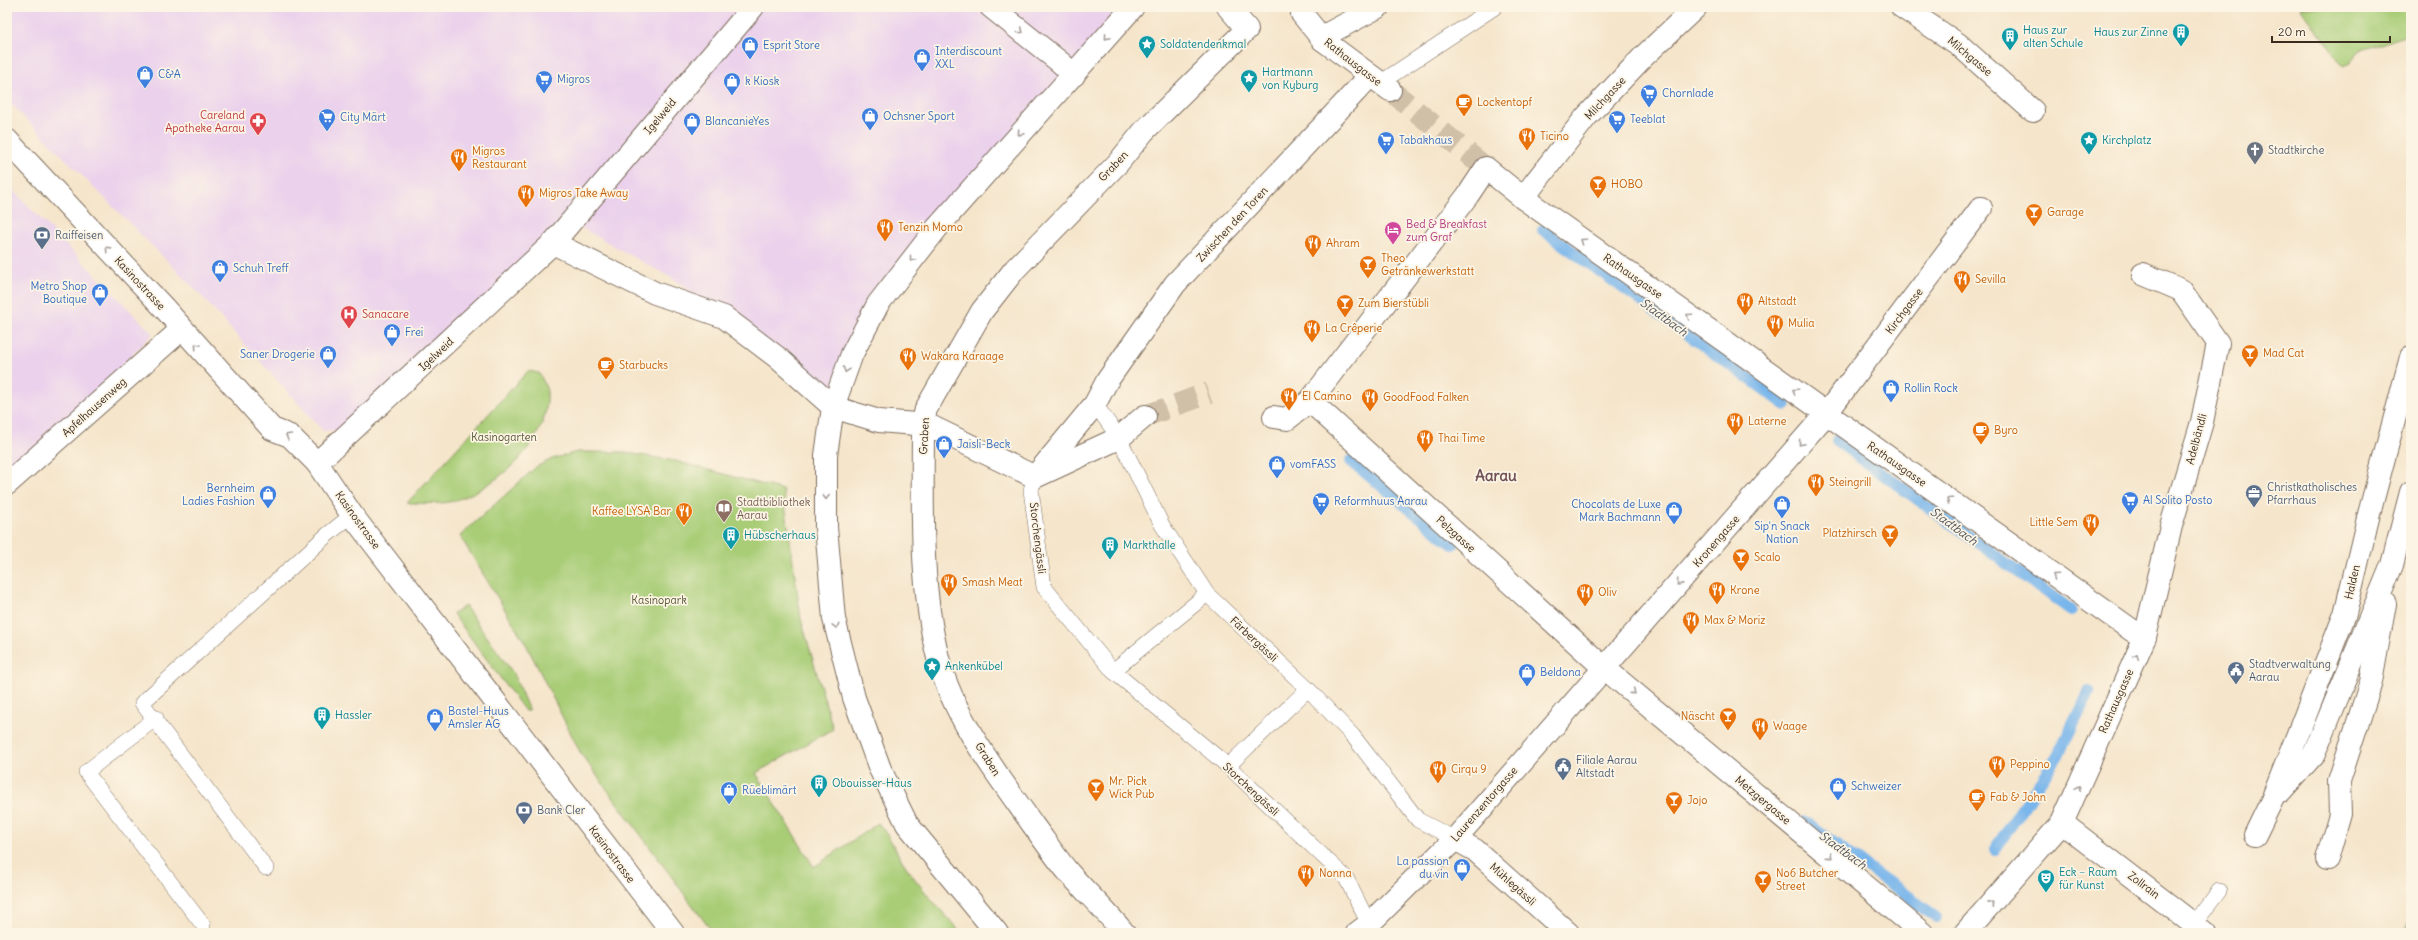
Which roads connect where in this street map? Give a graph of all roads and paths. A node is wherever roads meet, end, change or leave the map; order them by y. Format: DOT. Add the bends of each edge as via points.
graph roads {
  1 [pos="752,7"];
  2 [pos="991,7"];
  3 [pos="1132,7"];
  4 [pos="1228,7"];
  5 [pos="1378,7"];
  6 [pos="1495,7"];
  7 [pos="1696,7"];
  8 [pos="1902,7"];
  9 [pos="1302,14"];
  10 [pos="1323,40"];
  11 [pos="1074,75"];
  12 [pos="1381,84"];
  13 [pos="2033,111"];
  14 [pos="7,140"];
  15 [pos="1523,198"];
  16 [pos="1981,208"];
  17 [pos="553,243"];
  18 [pos="2143,274"];
  19 [pos="182,329"];
  20 [pos="2411,357"];
  21 [pos="1310,401"];
  22 [pos="1095,404"];
  23 [pos="834,407"];
  24 [pos="1826,414"];
  25 [pos="1146,416"];
  26 [pos="1274,417"];
  27 [pos="923,424"];
  28 [pos="1119,438"];
  29 [pos="317,463"];
  30 [pos="1035,477"];
  31 [pos="7,484"];
  32 [pos="2411,492"];
  33 [pos="352,515"];
  34 [pos="2392,566"];
  35 [pos="1207,594"];
  36 [pos="2145,637"];
  37 [pos="1603,667"];
  38 [pos="1113,671"];
  39 [pos="1308,689"];
  40 [pos="156,718"];
  41 [pos="1228,766"];
  42 [pos="2272,800"];
  43 [pos="2062,824"];
  44 [pos="2255,835"];
  45 [pos="1455,839"];
  46 [pos="2327,859"];
  47 [pos="266,868"];
  48 [pos="2218,891"];
  49 [pos="203,925"];
  50 [pos="2200,928"];
  51 [pos="1368,930"];
  52 [pos="673,933"];
  53 [pos="997,933"];
  54 [pos="1124,933"];
  55 [pos="1568,933"];
  56 [pos="1922,933"];
  57 [pos="1965,933"];
  1 -- 17 [label="street, Igelweid"];
  2 -- 11 [label="street, one-way"];
  3 -- 11 [label="street, one-way"];
  4 -- 27 [label="street, Graben" via="1248,29 1144,130 1118,163 1016,269 982,311 926,409"];
  5 -- 10 [label="street" via="1331,32"];
  6 -- 12 [label="lane"];
  7 -- 15 [label="street, Milchgasse" via="1643,57 1586,117"];
  8 -- 13 [label="street, Milchgasse" via="1958,44"];
  9 -- 10 [label="street, Rathausgasse"];
  10 -- 12 [label="street, Rathausgasse"];
  11 -- 23 [label="street, one-way" via="937,228 878,304 852,354"];
  12 -- 22 [label="street, Zwischen den Toren" via="1175,284 1106,381"];
  19 -- 14 [label="street, Kasinostrasse, one-way"];
  15 -- 21 [label="street, Rathausgasse" via="1486,168"];
  24 -- 15 [label="street, Rathausgasse, one-way"];
  16 -- 24 [label="street, Kirchgasse"];
  17 -- 23 [label="street" via="655,293 724,318 778,358"];
  17 -- 29 [label="street, Igelweid"];
  18 -- 36 [label="street, Adelbändli" via="2181,290 2218,343 2202,422 2171,526"];
  29 -- 19 [label="street, Kasinostrasse, one-way" via="290,436 272,429"];
  19 -- 31 [label="street, Apfelhausenweg"];
  20 -- 42 [label="street, Halden" via="2380,468 2345,614"];
  21 -- 26 [label="street" via="1287,420"];
  21 -- 37 [label="street, Pelzgasse"];
  22 -- 28 [label="lane, Färbergässli"];
  22 -- 30 [label="street, Zwischen den Toren"];
  23 -- 27 [label="street" via="879,421"];
  23 -- 53 [label="street, one-way" via="826,456 826,527 834,618 854,698 880,769 907,824"];
  36 -- 24 [label="street, Rathausgasse, one-way"];
  24 -- 37 [label="street, Kronengasse, one-way" via="1709,550"];
  25 -- 28 [label="street"];
  27 -- 30 [label="street"];
  27 -- 54 [label="street, Graben" via="923,535 929,610 939,660 952,695 967,726 1027,816 1068,872"];
  28 -- 30 [label="street"];
  28 -- 35 [label="lane, Färbergässli" via="1162,525"];
  29 -- 33 [label="street, Kasinostrasse"];
  30 -- 38 [label="lane, Storchengässli" via="1031,490 1044,587"];
  32 -- 34 [label="street, Halden"];
  33 -- 40 [label="lane" via="142,703"];
  33 -- 52 [label="street, Kasinostrasse"];
  34 -- 42 [label="street, Halden" via="2314,754"];
  34 -- 46 [label="street, Halden" via="2371,682 2339,781 2340,814"];
  35 -- 38 [label="lane"];
  35 -- 39 [label="lane, Färbergässli"];
  43 -- 36 [label="street, Rathausgasse, one-way"];
  37 -- 45 [label="street, Laurenzentorgasse"];
  37 -- 56 [label="street, Metzgergasse, one-way"];
  38 -- 41 [label="lane, Storchengässli"];
  39 -- 41 [label="lane"];
  39 -- 45 [label="lane, Färbergässli" via="1353,736 1418,820"];
  40 -- 47 [label="lane"];
  40 -- 49 [label="lane" via="86,772"];
  41 -- 51 [label="lane, Storchengässli" via="1346,878"];
  42 -- 44 [label="street, Halden"];
  43 -- 50 [label="street, Zollrain"];
  57 -- 43 [label="street, one-way"];
  45 -- 51 [label="street, Laurenzentorgasse"];
  45 -- 55 [label="street, Mühlegässli" via="1475,850"];
  48 -- 50 [label="lane"];
}
